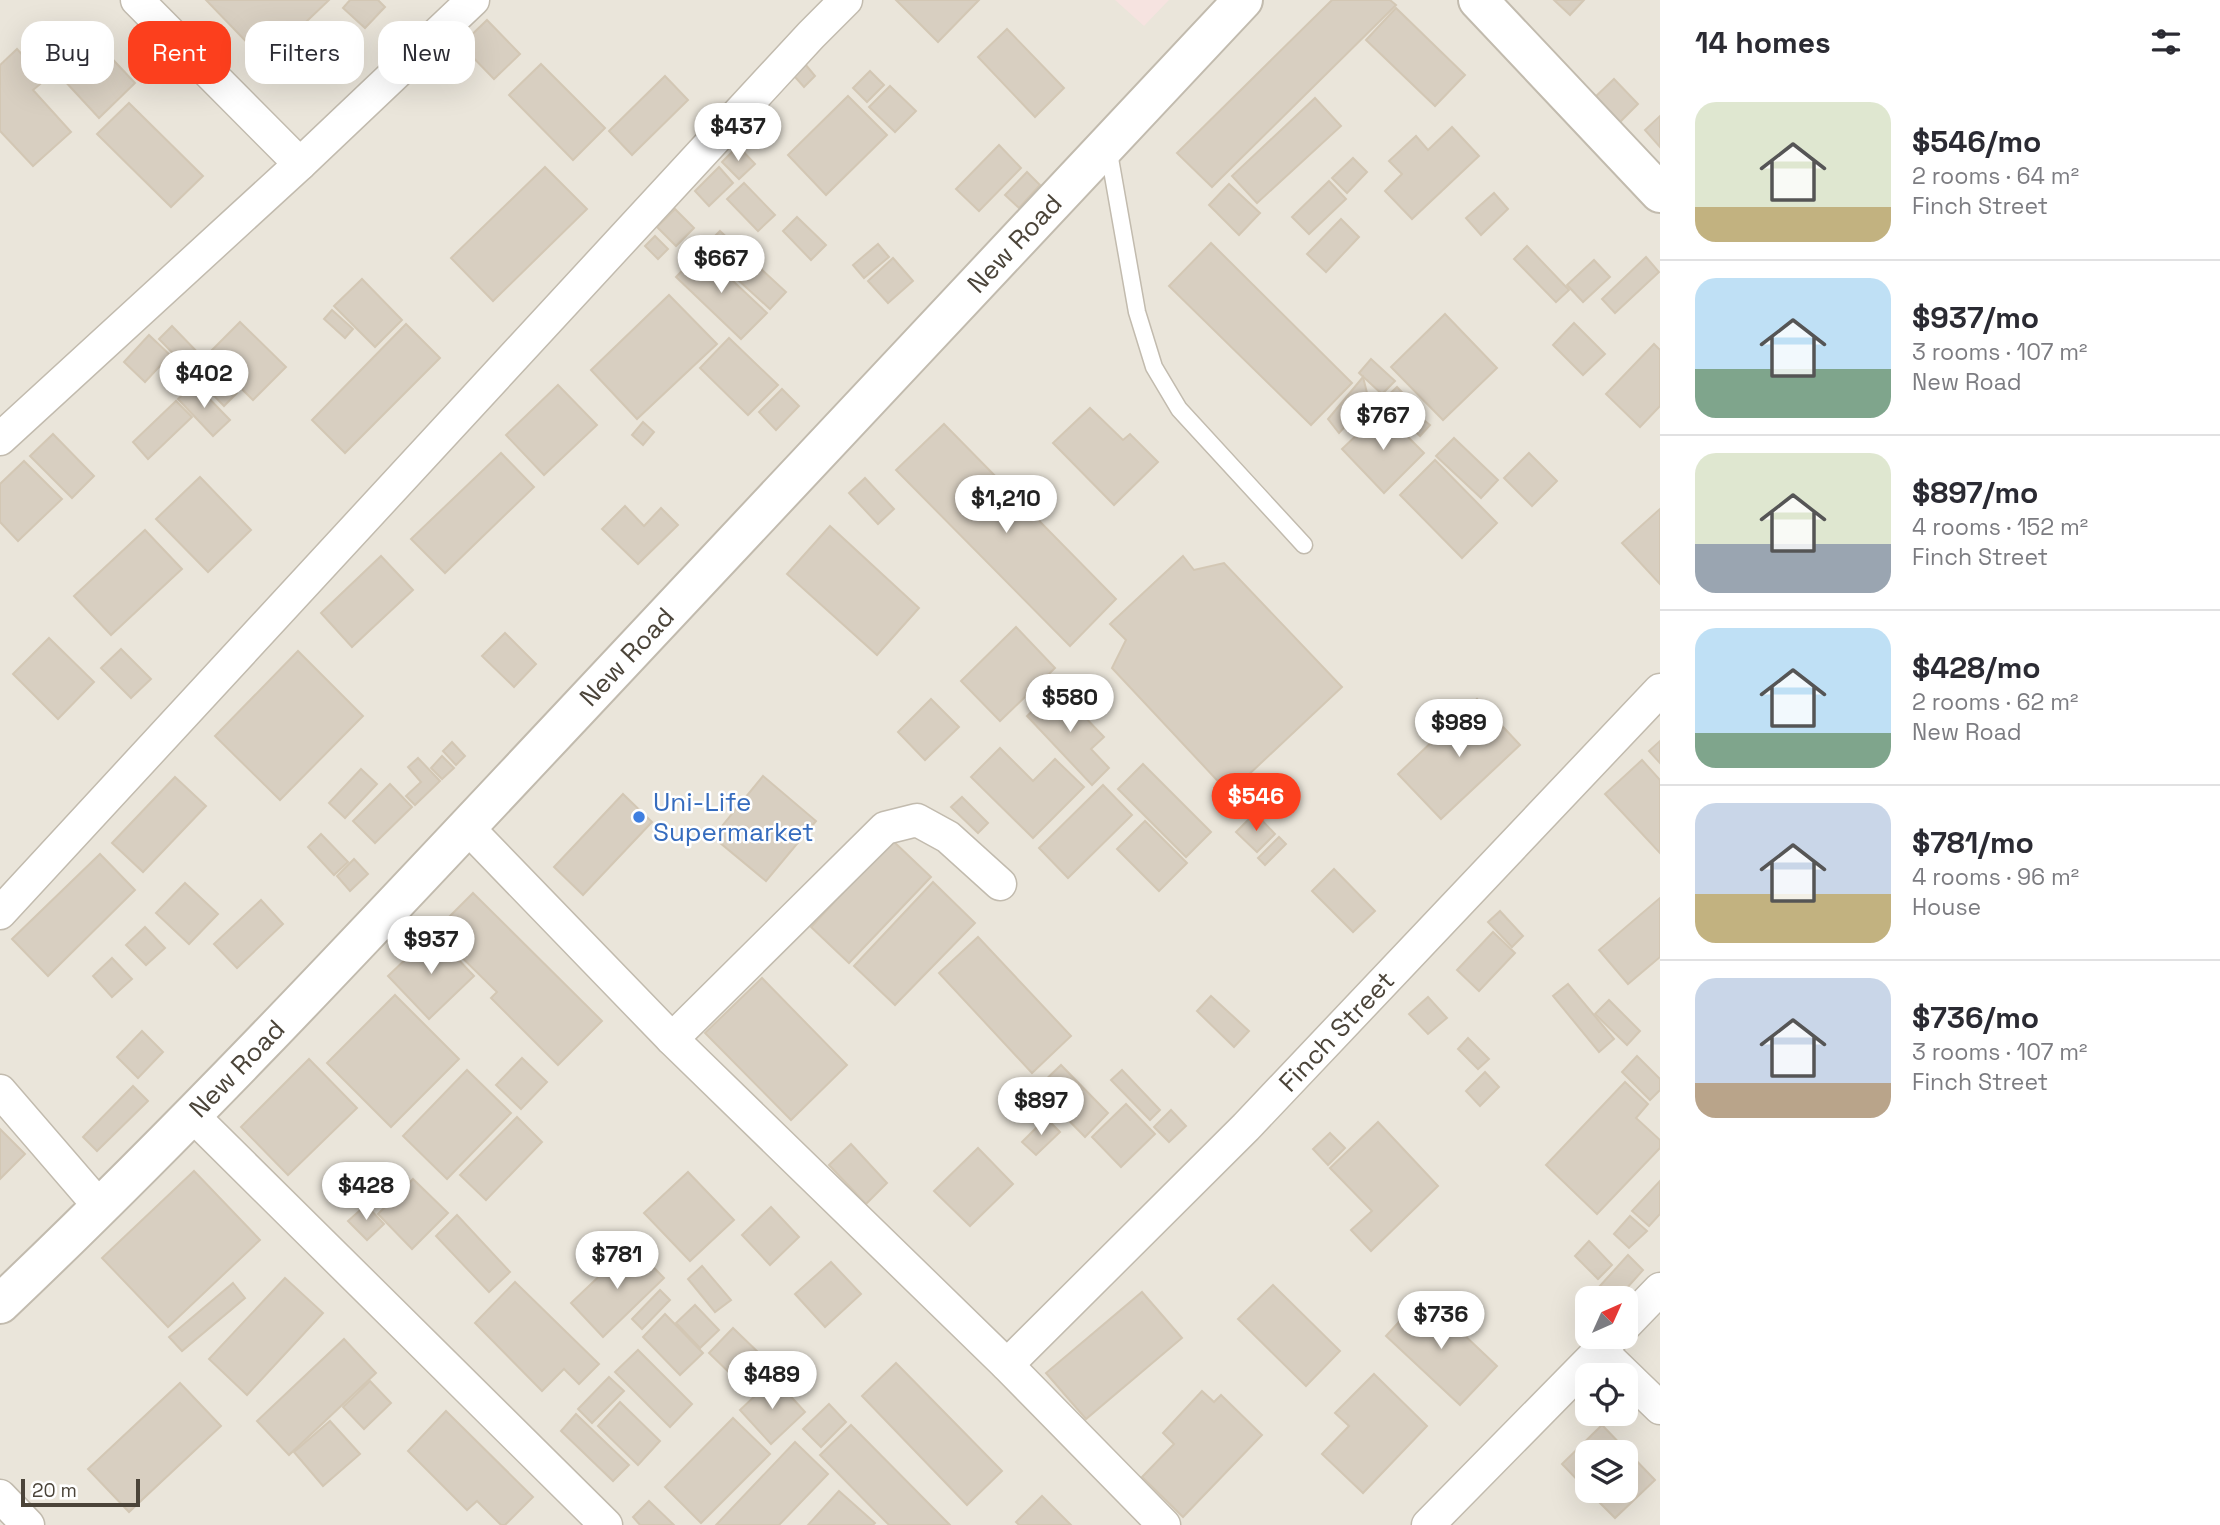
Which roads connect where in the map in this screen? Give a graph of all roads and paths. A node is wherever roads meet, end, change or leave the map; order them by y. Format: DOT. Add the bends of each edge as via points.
graph roads {
  1 [pos="137,0"];
  2 [pos="473,0"];
  3 [pos="846,0"];
  4 [pos="1243,0"];
  5 [pos="1478,0"];
  6 [pos="1107,145"];
  7 [pos="300,164"];
  8 [pos="1660,193"];
  9 [pos="0,439"];
  10 [pos="1304,545"];
  11 [pos="1660,690"];
  12 [pos="467,827"];
  13 [pos="1000,884"];
  14 [pos="0,913"];
  15 [pos="671,1039"];
  16 [pos="0,1091"];
  17 [pos="192,1115"];
  18 [pos="101,1208"];
  19 [pos="1660,1289"];
  20 [pos="0,1304"];
  21 [pos="1638,1312"];
  22 [pos="1601,1349"];
  23 [pos="1612,1349"];
  24 [pos="1007,1365"];
  25 [pos="1660,1408"];
  26 [pos="0,1496"];
  27 [pos="28,1525"];
  28 [pos="606,1525"];
  29 [pos="1164,1525"];
  30 [pos="1429,1525"];
  1 -- 7 [label="street"];
  2 -- 7 [label="street"];
  3 -- 14 [label="street"];
  4 -- 6 [label="street, New Road"];
  5 -- 8 [label="street"];
  6 -- 10 [label="lane" via="1138,312 1154,367 1179,410"];
  6 -- 12 [label="street, New Road"];
  7 -- 9 [label="street"];
  11 -- 24 [label="street, Finch Street" via="1246,1126"];
  12 -- 15 [label="street"];
  12 -- 17 [label="street, New Road"];
  13 -- 15 [label="street" via="948,837 917,820 885,828"];
  15 -- 24 [label="street"];
  16 -- 18 [label="street"];
  17 -- 18 [label="street, New Road"];
  17 -- 28 [label="street"];
  18 -- 20 [label="street, New Road"];
  19 -- 21 [label="street"];
  22 -- 30 [label="street"];
  23 -- 25 [label="street"];
  24 -- 29 [label="street"];
  26 -- 27 [label="street"];
}
